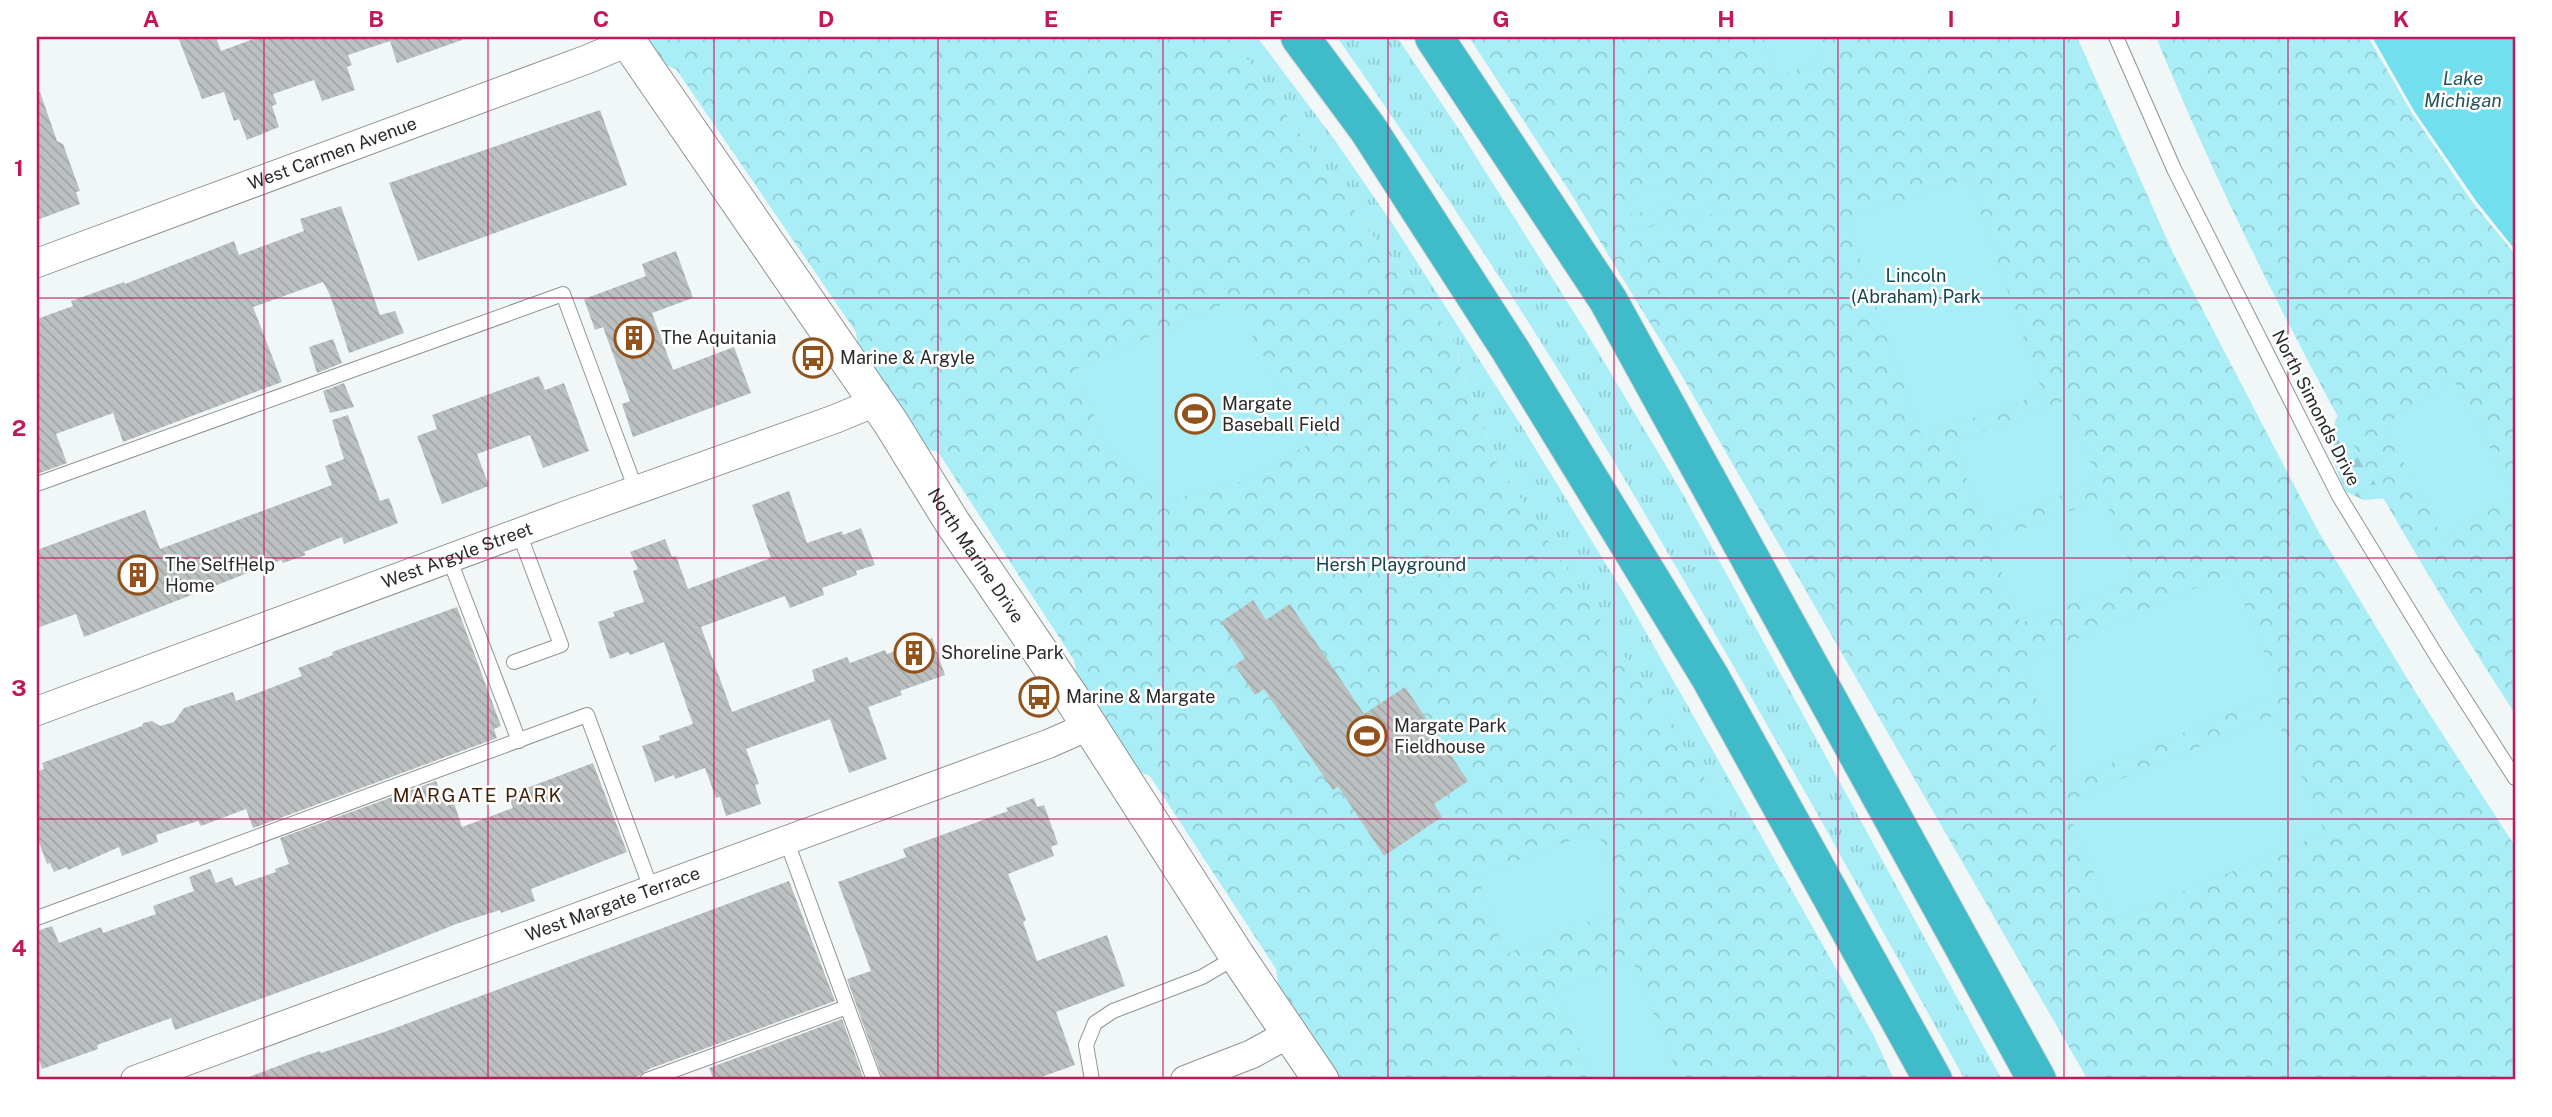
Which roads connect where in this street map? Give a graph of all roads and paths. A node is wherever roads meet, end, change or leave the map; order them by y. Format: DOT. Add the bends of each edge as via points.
graph roads {
  1 [pos="1300,37"];
  2 [pos="1434,37"];
  3 [pos="2116,37"];
  4 [pos="626,39"];
  5 [pos="37,263"];
  6 [pos="876,402"];
  7 [pos="37,484"];
  8 [pos="636,490"];
  9 [pos="519,533"];
  10 [pos="449,558"];
  11 [pos="514,662"];
  12 [pos="37,711"];
  13 [pos="1089,726"];
  14 [pos="519,741"];
  15 [pos="2515,778"];
  16 [pos="787,842"];
  17 [pos="652,891"];
  18 [pos="37,918"];
  19 [pos="1237,956"];
  20 [pos="847,1007"];
  21 [pos="1290,1033"];
  22 [pos="142,1079"];
  23 [pos="647,1080"];
  24 [pos="874,1080"];
  25 [pos="1092,1080"];
  26 [pos="1185,1080"];
  27 [pos="1321,1080"];
  28 [pos="1933,1080"];
  29 [pos="2037,1080"];
  1 -- 28 [label="highway" via="1368,129 1511,351 1703,665"];
  2 -- 29 [label="highway" via="1608,300"];
  3 -- 15 [label="lane, North Simonds Drive" via="2180,181 2339,496"];
  4 -- 5 [label="street, West Carmen Avenue" via="562,69"];
  4 -- 6 [label="street, North Marine Drive"];
  6 -- 8 [label="street, West Argyle Street"];
  6 -- 13 [label="street, North Marine Drive"];
  7 -- 8 [label="lane" via="564,294"];
  8 -- 9 [label="street, West Argyle Street"];
  9 -- 10 [label="street, West Argyle Street"];
  9 -- 11 [label="lane" via="561,645"];
  10 -- 12 [label="street, West Argyle Street"];
  10 -- 14 [label="lane"];
  13 -- 16 [label="street, West Margate Terrace"];
  13 -- 19 [label="street, North Marine Drive"];
  14 -- 17 [label="lane" via="587,716"];
  14 -- 18 [label="lane"];
  16 -- 17 [label="street, West Margate Terrace"];
  16 -- 20 [label="lane"];
  17 -- 22 [label="street, West Margate Terrace"];
  19 -- 21 [label="street, North Marine Drive"];
  19 -- 25 [label="lane" via="1202,977 1113,1011 1095,1023 1086,1045"];
  20 -- 23 [label="lane"];
  20 -- 24 [label="lane"];
  21 -- 26 [label="street" via="1252,1054"];
  21 -- 27 [label="street, North Marine Drive"];
}
